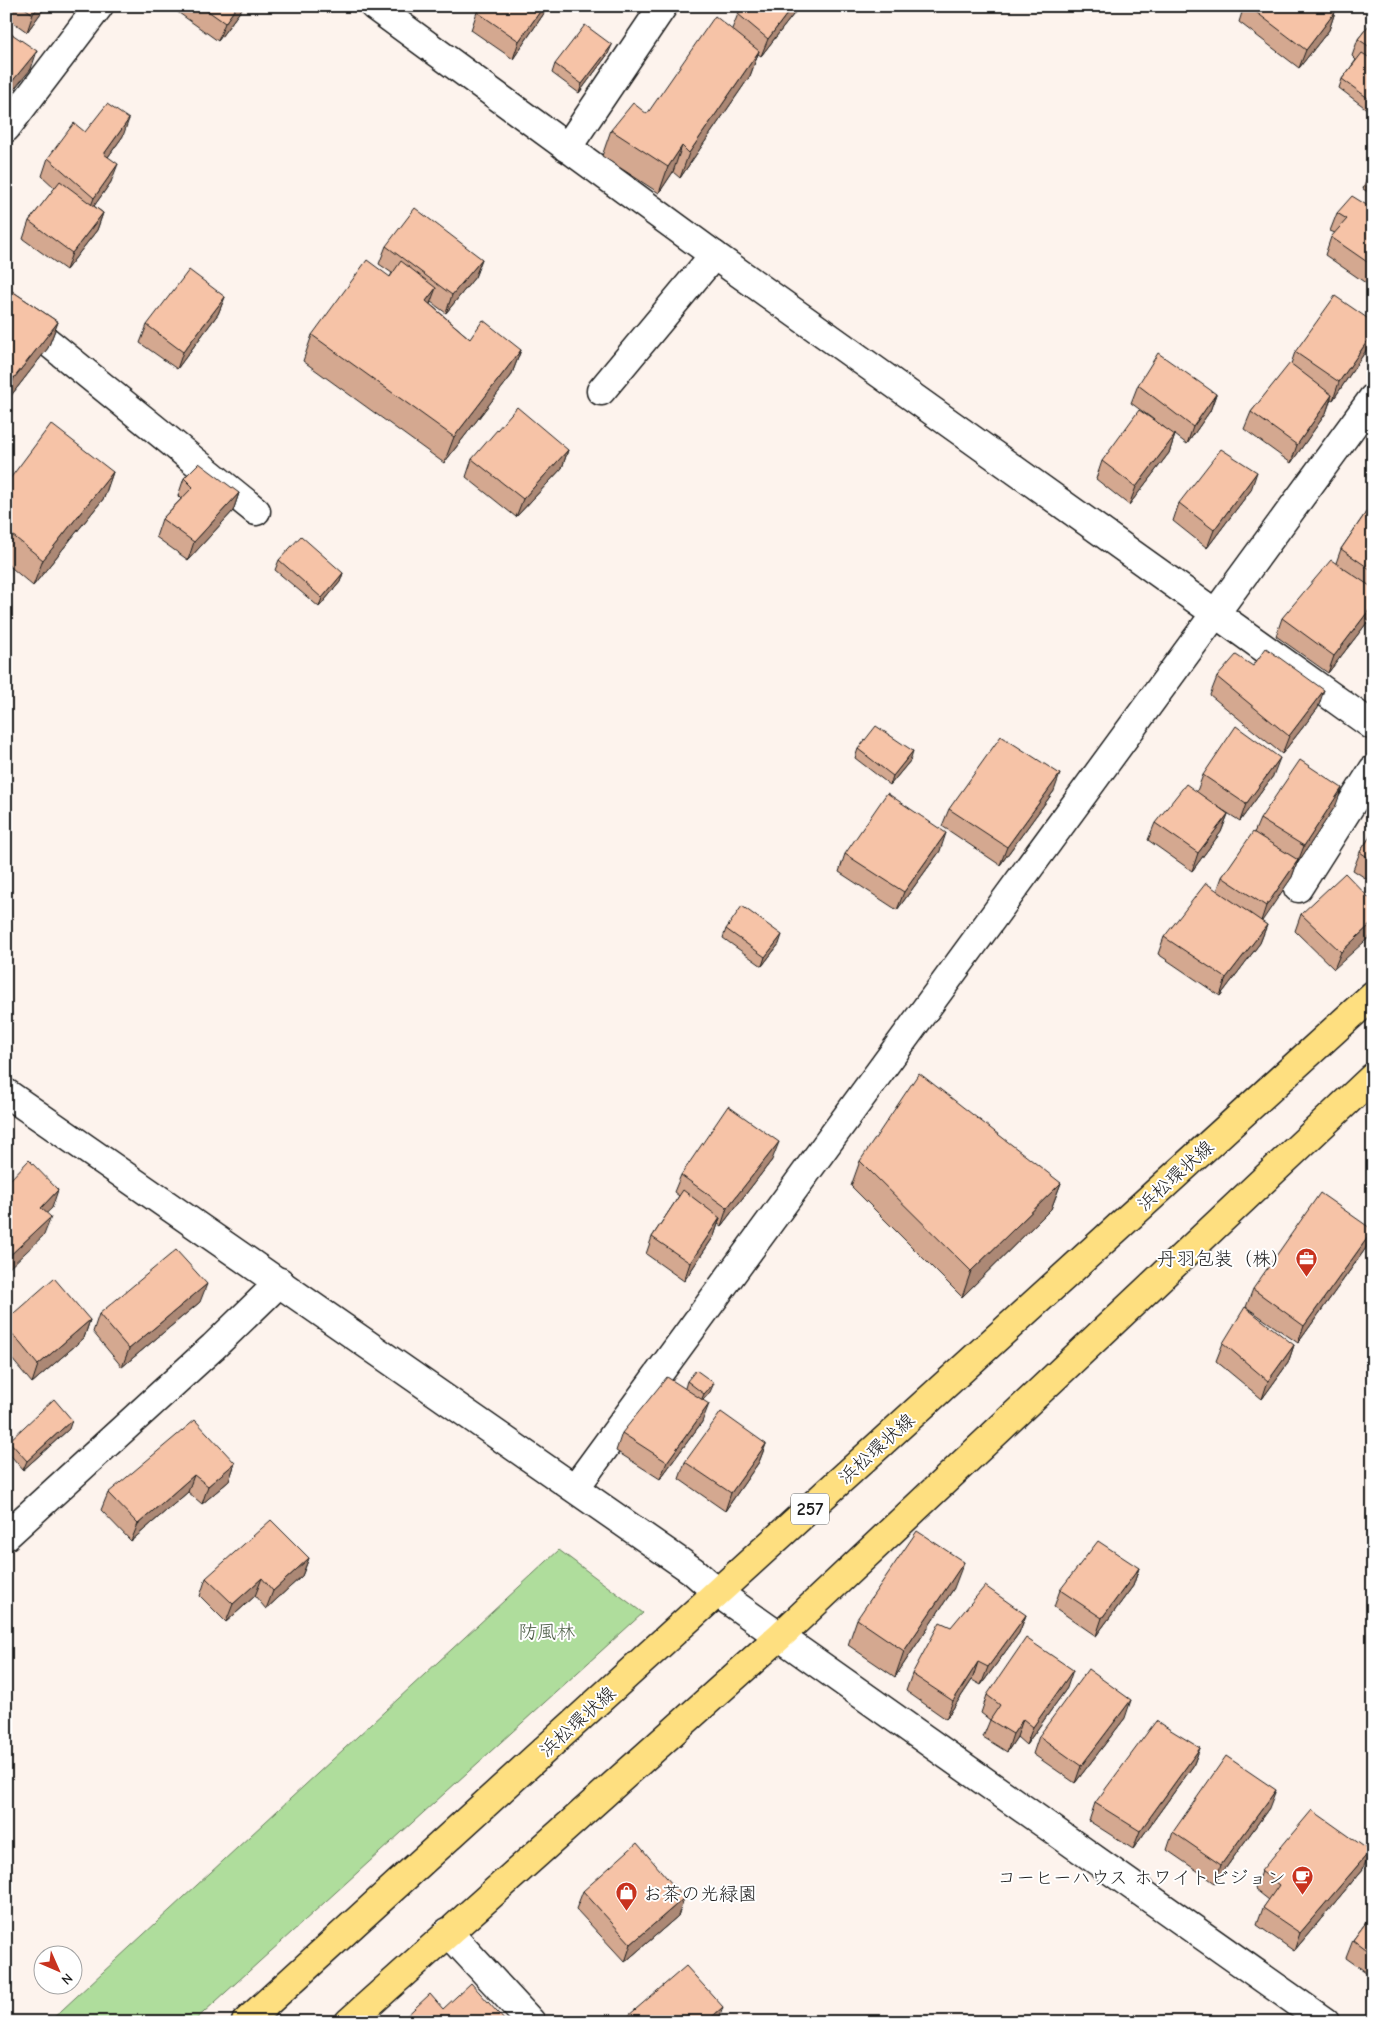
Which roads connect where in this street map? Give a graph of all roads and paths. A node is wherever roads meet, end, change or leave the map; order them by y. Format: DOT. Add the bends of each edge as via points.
graph roads {
  1 [pos="99,6"];
  2 [pos="374,6"];
  3 [pos="663,6"];
  4 [pos="6,128"];
  5 [pos="567,148"];
  6 [pos="714,255"];
  7 [pos="6,308"];
  8 [pos="601,391"];
  9 [pos="1373,398"];
  10 [pos="256,511"];
  11 [pos="1216,613"];
  12 [pos="1373,726"];
  13 [pos="1373,770"];
  14 [pos="1298,888"];
  15 [pos="1373,996"];
  16 [pos="1373,1077"];
  17 [pos="6,1093"];
  18 [pos="280,1282"];
  19 [pos="574,1488"];
  20 [pos="6,1536"];
  21 [pos="718,1593"];
  22 [pos="780,1636"];
  23 [pos="448,1932"];
  24 [pos="246,2022"];
  25 [pos="349,2022"];
  26 [pos="531,2022"];
  27 [pos="1325,2022"];
  1 -- 4 [label="street"];
  2 -- 5 [label="street"];
  3 -- 5 [label="street"];
  5 -- 6 [label="street"];
  6 -- 8 [label="street"];
  6 -- 11 [label="street"];
  7 -- 10 [label="street"];
  9 -- 11 [label="street"];
  11 -- 12 [label="street"];
  11 -- 19 [label="street"];
  13 -- 14 [label="street"];
  15 -- 21 [label="highway, 浜松環状線 / 257"];
  16 -- 22 [label="highway"];
  17 -- 18 [label="street"];
  18 -- 19 [label="street"];
  18 -- 20 [label="street"];
  19 -- 21 [label="street" via="693,1571"];
  21 -- 22 [label="street"];
  21 -- 24 [label="highway, 浜松環状線 / 257"];
  22 -- 23 [label="highway"];
  22 -- 27 [label="street"];
  23 -- 25 [label="highway"];
  23 -- 26 [label="street"];
}
